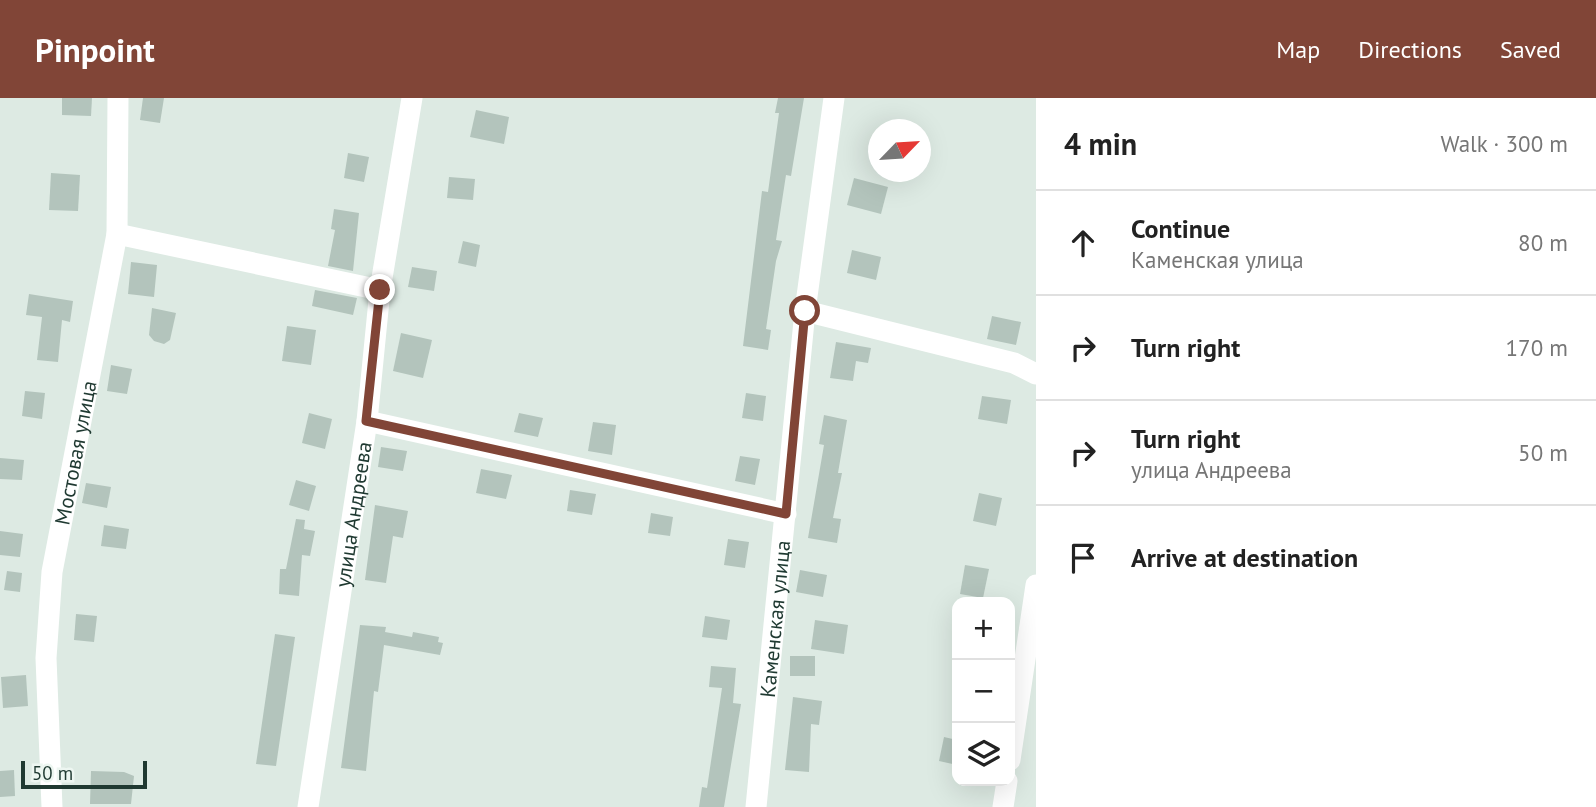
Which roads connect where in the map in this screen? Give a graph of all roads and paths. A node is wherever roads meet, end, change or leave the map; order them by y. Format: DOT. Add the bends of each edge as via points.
graph roads {
  1 [pos="118,98"];
  2 [pos="412,98"];
  3 [pos="834,98"];
  4 [pos="117,234"];
  5 [pos="380,290"];
  6 [pos="805,311"];
  7 [pos="1036,374"];
  8 [pos="366,421"];
  9 [pos="786,514"];
  10 [pos="1036,585"];
  11 [pos="1015,726"];
  12 [pos="1006,786"];
  13 [pos="52,807"];
  14 [pos="308,807"];
  15 [pos="756,807"];
  16 [pos="1003,807"];
  1 -- 4 [label="street, Мостовая улица"];
  2 -- 5 [label="street, улица Андреева"];
  3 -- 6 [label="street, Каменская улица"];
  4 -- 5 [label="street"];
  4 -- 13 [label="street, Мостовая улица" via="52,572 46,658"];
  5 -- 8 [label="street, улица Андреева"];
  6 -- 7 [label="street" via="1014,363"];
  6 -- 9 [label="street, Каменская улица"];
  8 -- 9 [label="street"];
  8 -- 14 [label="street, улица Андреева"];
  9 -- 15 [label="street, Каменская улица"];
  10 -- 11 [label="street"];
  12 -- 16 [label="street"];
}
